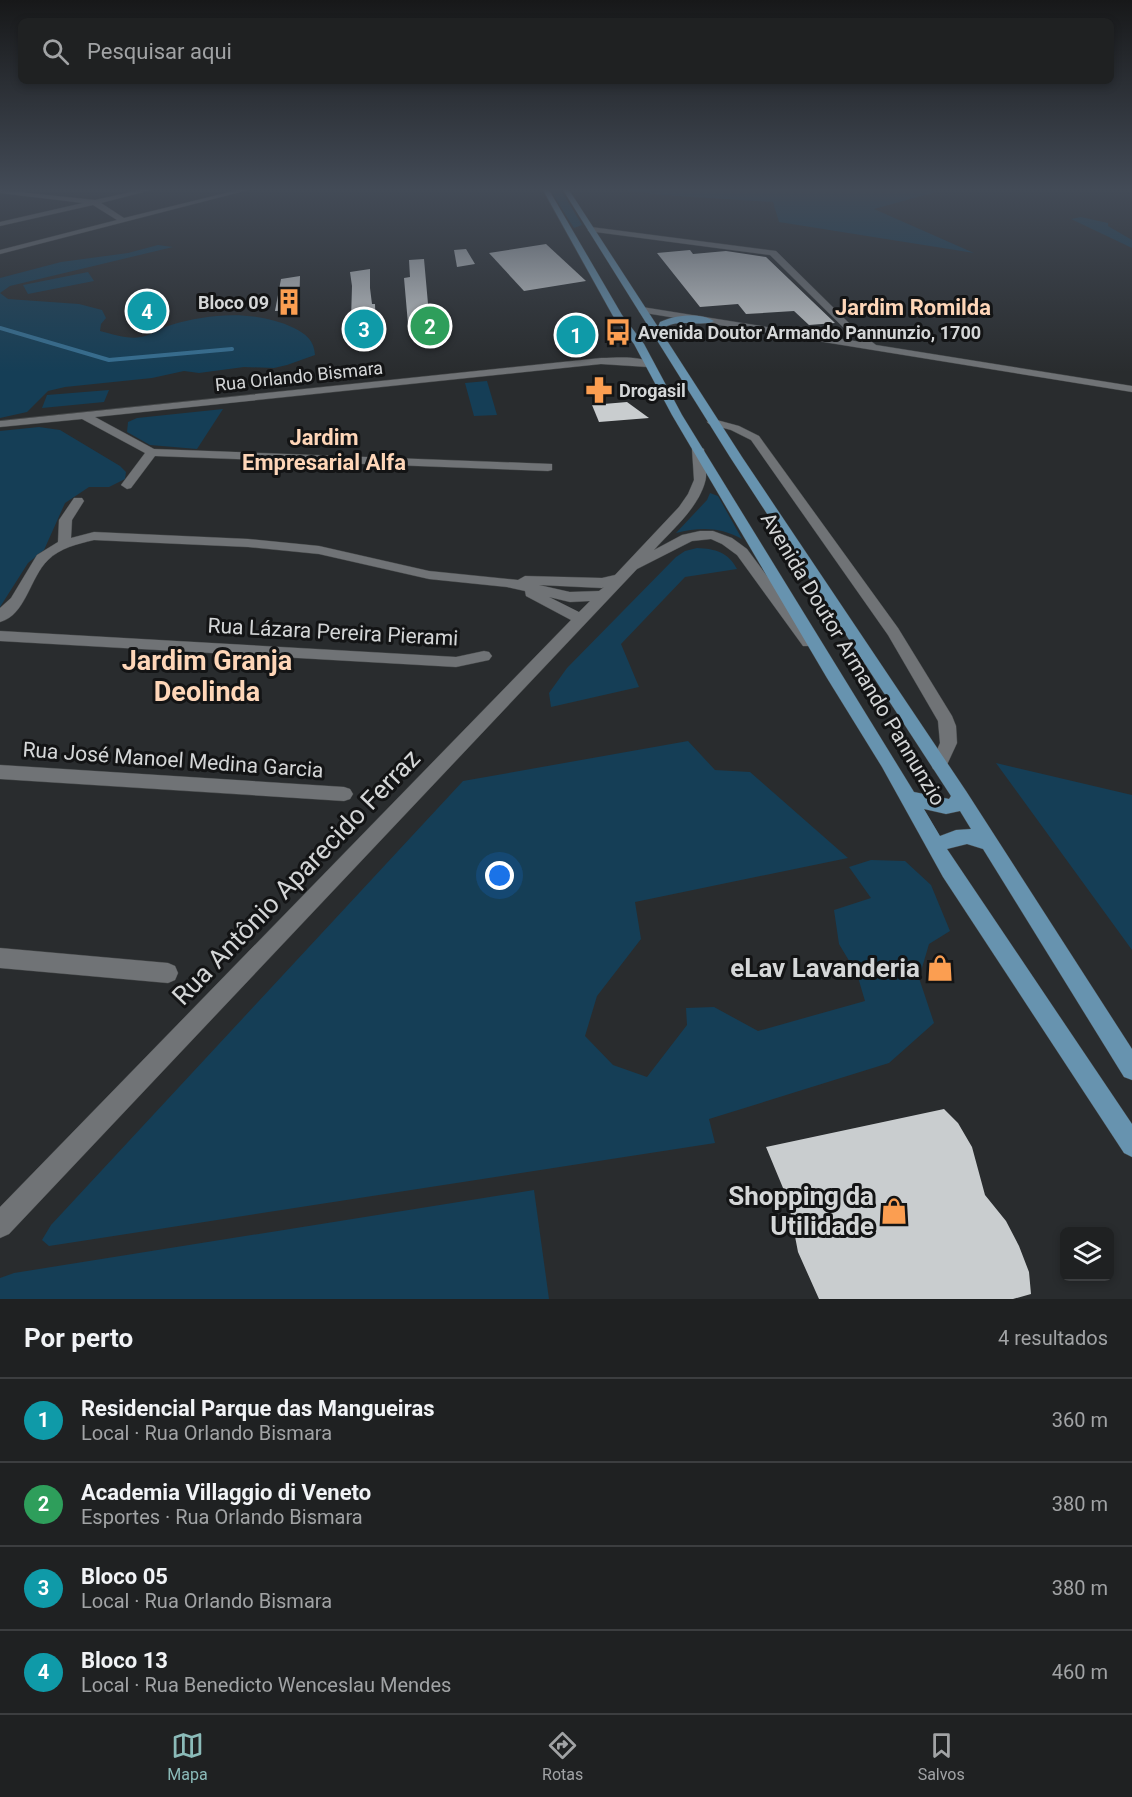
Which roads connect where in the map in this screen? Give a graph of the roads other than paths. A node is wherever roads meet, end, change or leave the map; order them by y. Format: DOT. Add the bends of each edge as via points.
graph roads {
  1 [pos="582,251"];
  2 [pos="605,251"];
  3 [pos="757,251"];
  4 [pos="609,298"];
  5 [pos="620,302"];
  6 [pos="631,306"];
  7 [pos="642,310"];
  8 [pos="710,321"];
  9 [pos="852,331"];
  10 [pos="660,335"];
  11 [pos="827,340"];
  12 [pos="639,344"];
  13 [pos="881,348"];
  14 [pos="601,361"];
  15 [pos="648,364"];
  16 [pos="1132,389"];
  17 [pos="681,390"];
  18 [pos="120,411"];
  19 [pos="83,415"];
  20 [pos="714,422"];
  21 [pos="2,423"];
  22 [pos="103,426"];
  23 [pos="698,448"];
  24 [pos="152,452"];
  25 [pos="548,467"];
  26 [pos="127,485"];
  27 [pos="78,501"];
  28 [pos="65,543"];
  29 [pos="626,573"];
  30 [pos="507,582"];
  31 [pos="603,596"];
  32 [pos="0,617"];
  33 [pos="576,623"];
  34 [pos="0,636"];
  35 [pos="484,656"];
  36 [pos="832,674"];
  37 [pos="939,764"];
  38 [pos="0,772"];
  39 [pos="344,794"];
  40 [pos="960,796"];
  41 [pos="908,798"];
  42 [pos="989,843"];
  43 [pos="935,846"];
  44 [pos="0,958"];
  45 [pos="168,973"];
  46 [pos="1132,1069"];
  47 [pos="1132,1145"];
  48 [pos="0,1225"];
  1 -- 4 [label="main road, Avenida Doutor Armando Pannunzio"];
  2 -- 7 [label="main road, Avenida Doutor Armando Pannunzio"];
  3 -- 9 [label="street" via="773,253"];
  4 -- 5 [label="main road"];
  4 -- 12 [label="main road, Avenida Doutor Armando Pannunzio"];
  6 -- 7 [label="main road"];
  7 -- 8 [label="street"];
  7 -- 10 [label="main road, Avenida Doutor Armando Pannunzio"];
  8 -- 10 [label="main road" via="675,319 663,324"];
  8 -- 11 [label="street"];
  9 -- 11 [label="street" via="847,339"];
  9 -- 13 [label="street" via="868,344"];
  10 -- 17 [label="main road, Avenida Doutor Armando Pannunzio"];
  11 -- 13 [label="street"];
  12 -- 14 [label="street, Rua Orlando Bismara"];
  12 -- 15 [label="main road, Avenida Doutor Armando Pannunzio"];
  13 -- 16 [label="street"];
  14 -- 15 [label="street, Rua Orlando Bismara"];
  14 -- 18 [label="street, Rua Orlando Bismara"];
  15 -- 17 [label="main road, Avenida Doutor Armando Pannunzio" via="659,381"];
  17 -- 20 [label="main road, Avenida Doutor Armando Pannunzio"];
  17 -- 23 [label="main road, Avenida Doutor Armando Pannunzio"];
  18 -- 19 [label="street, Rua Orlando Bismara"];
  18 -- 22 [label="street"];
  19 -- 21 [label="street, Rua Orlando Bismara"];
  19 -- 22 [label="street"];
  20 -- 37 [label="main road, Avenida Doutor Armando Pannunzio"];
  20 -- 37 [label="street" via="755,438 893,632 946,720 950,734 948,750"];
  22 -- 24 [label="street"];
  23 -- 29 [label="street, Rua Antônio Aparecido Ferraz" via="701,473 694,494"];
  23 -- 36 [label="main road, Avenida Doutor Armando Pannunzio"];
  24 -- 25 [label="street"];
  24 -- 26 [label="street"];
  27 -- 28 [label="street" via="66,516"];
  28 -- 30 [label="street" via="94,536 248,543 319,550 429,575"];
  28 -- 32 [label="street" via="42,558 16,601"];
  29 -- 30 [label="street" via="602,583 536,579"];
  29 -- 31 [label="street, Rua Antônio Aparecido Ferraz"];
  29 -- 36 [label="street, Rua Antônio Aparecido Ferraz" via="684,538 703,536 729,542 742,552"];
  30 -- 31 [label="street" via="570,597"];
  30 -- 33 [label="street" via="534,603"];
  31 -- 33 [label="street, Rua Antônio Aparecido Ferraz"];
  33 -- 48 [label="street, Rua Antônio Aparecido Ferraz"];
  34 -- 35 [label="street, Rua Lázara Pereira Pierami" via="456,662"];
  36 -- 41 [label="main road, Avenida Doutor Armando Pannunzio"];
  37 -- 40 [label="main road, Avenida Doutor Armando Pannunzio"];
  38 -- 39 [label="street, Rua José Manoel Medina Garcia"];
  40 -- 41 [label="main road" via="955,805 946,807"];
  40 -- 42 [label="main road, Avenida Doutor Armando Pannunzio"];
  41 -- 43 [label="main road, Avenida Doutor Armando Pannunzio"];
  42 -- 43 [label="main road" via="974,836 958,835"];
  42 -- 46 [label="main road, Avenida Doutor Armando Pannunzio"];
  43 -- 47 [label="main road, Avenida Doutor Armando Pannunzio"];
  44 -- 45 [label="street"];
}
